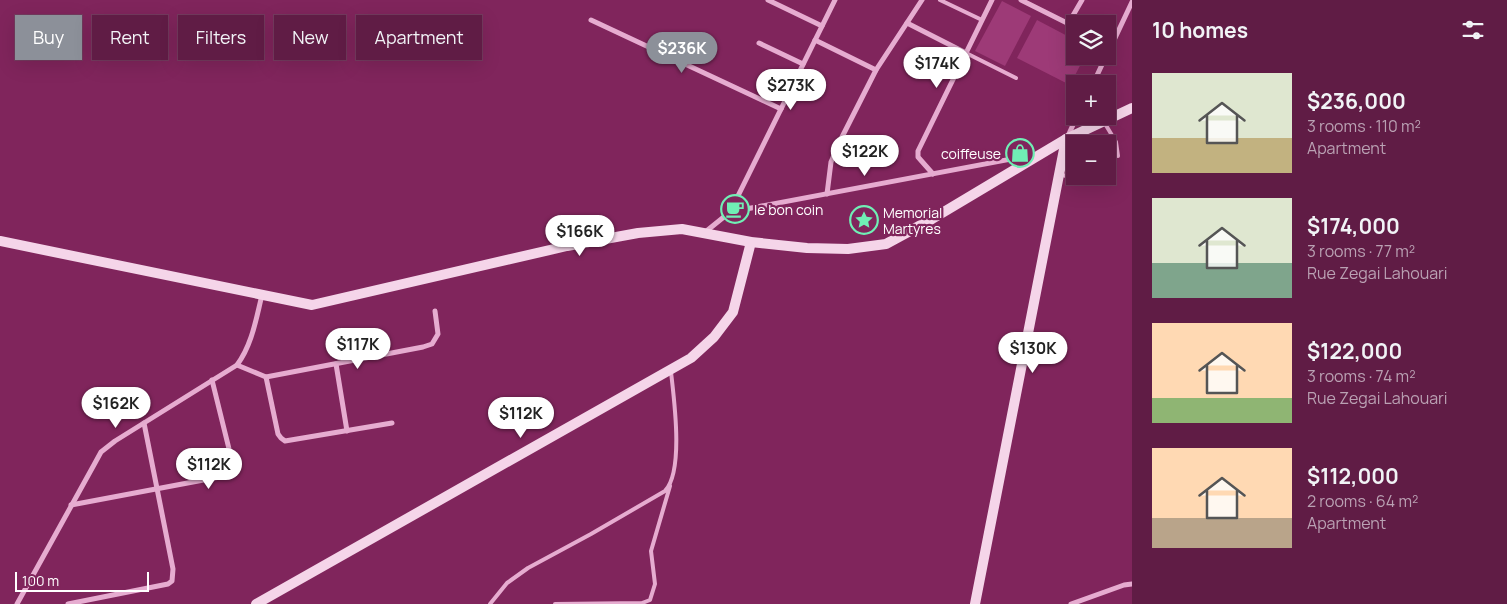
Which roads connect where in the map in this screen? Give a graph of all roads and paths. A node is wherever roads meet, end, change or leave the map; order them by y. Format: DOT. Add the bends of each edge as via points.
graph roads {
  1 [pos="768,0"];
  2 [pos="834,0"];
  3 [pos="922,0"];
  4 [pos="940,0"];
  5 [pos="992,0"];
  6 [pos="1021,0"];
  7 [pos="1082,0"];
  8 [pos="1132,2"];
  9 [pos="1073,15"];
  10 [pos="591,20"];
  11 [pos="982,20"];
  12 [pos="907,23"];
  13 [pos="1066,23"];
  14 [pos="822,26"];
  15 [pos="1116,31"];
  16 [pos="815,40"];
  17 [pos="759,43"];
  18 [pos="966,53"];
  19 [pos="803,64"];
  20 [pos="876,70"];
  21 [pos="1016,78"];
  22 [pos="1132,108"];
  23 [pos="781,109"];
  24 [pos="1116,116"];
  25 [pos="1097,125"];
  26 [pos="1106,125"];
  27 [pos="1075,135"];
  28 [pos="1066,139"];
  29 [pos="1041,153"];
  30 [pos="1118,156"];
  31 [pos="933,174"];
  32 [pos="1059,174"];
  33 [pos="1066,176"];
  34 [pos="827,194"];
  35 [pos="730,212"];
  36 [pos="704,233"];
  37 [pos="0,242"];
  38 [pos="751,242"];
  39 [pos="262,295"];
  40 [pos="435,311"];
  41 [pos="336,364"];
  42 [pos="237,365"];
  43 [pos="671,369"];
  44 [pos="266,377"];
  45 [pos="212,380"];
  46 [pos="144,423"];
  47 [pos="392,423"];
  48 [pos="347,431"];
  49 [pos="670,485"];
  50 [pos="157,489"];
  51 [pos="70,504"];
  52 [pos="1132,584"];
  53 [pos="17,604"];
  54 [pos="67,604"];
  55 [pos="256,604"];
  56 [pos="490,604"];
  57 [pos="555,604"];
  58 [pos="975,604"];
  59 [pos="1071,604"];
  1 -- 14 [label="street"];
  2 -- 14 [label="street"];
  3 -- 12 [label="street"];
  4 -- 11 [label="lane"];
  5 -- 11 [label="street"];
  6 -- 13 [label="street"];
  7 -- 9 [label="street"];
  8 -- 15 [label="street"];
  10 -- 23 [label="street"];
  11 -- 18 [label="street"];
  12 -- 18 [label="street"];
  12 -- 20 [label="street"];
  14 -- 16 [label="street"];
  16 -- 19 [label="street"];
  16 -- 20 [label="street"];
  17 -- 19 [label="street"];
  18 -- 21 [label="lane"];
  18 -- 31 [label="street" via="918,151 918,157"];
  19 -- 23 [label="street"];
  20 -- 34 [label="street" via="831,162"];
  22 -- 24 [label="main road"];
  23 -- 35 [label="street"];
  25 -- 27 [label="main road"];
  26 -- 30 [label="lane" via="1116,142"];
  28 -- 29 [label="main road"];
  28 -- 32 [label="main road"];
  29 -- 31 [label="street"];
  29 -- 38 [label="main road" via="886,244 832,249"];
  31 -- 34 [label="street"];
  32 -- 33 [label="lane"];
  32 -- 58 [label="main road"];
  34 -- 35 [label="street"];
  35 -- 36 [label="street"];
  36 -- 38 [label="main road"];
  36 -- 39 [label="main road" via="682,229 638,233 312,304"];
  37 -- 39 [label="main road"];
  38 -- 43 [label="main road" via="733,312 714,337 691,358"];
  39 -- 42 [label="street" via="245,355"];
  40 -- 41 [label="street" via="438,334 432,344"];
  41 -- 44 [label="street"];
  41 -- 48 [label="street"];
  42 -- 44 [label="street"];
  42 -- 45 [label="street"];
  43 -- 49 [label="lane" via="676,428 674,471"];
  43 -- 55 [label="main road"];
  44 -- 48 [label="street" via="278,434 285,441"];
  45 -- 46 [label="street"];
  45 -- 50 [label="street" via="232,461 232,474"];
  46 -- 50 [label="street"];
  46 -- 51 [label="street" via="101,452"];
  47 -- 48 [label="street"];
  49 -- 56 [label="lane" via="599,530 528,568 507,583"];
  49 -- 57 [label="lane" via="652,551 655,584 650,600 642,603"];
  50 -- 51 [label="street"];
  50 -- 54 [label="street" via="172,581"];
  51 -- 53 [label="street"];
  52 -- 59 [label="street"];
}
